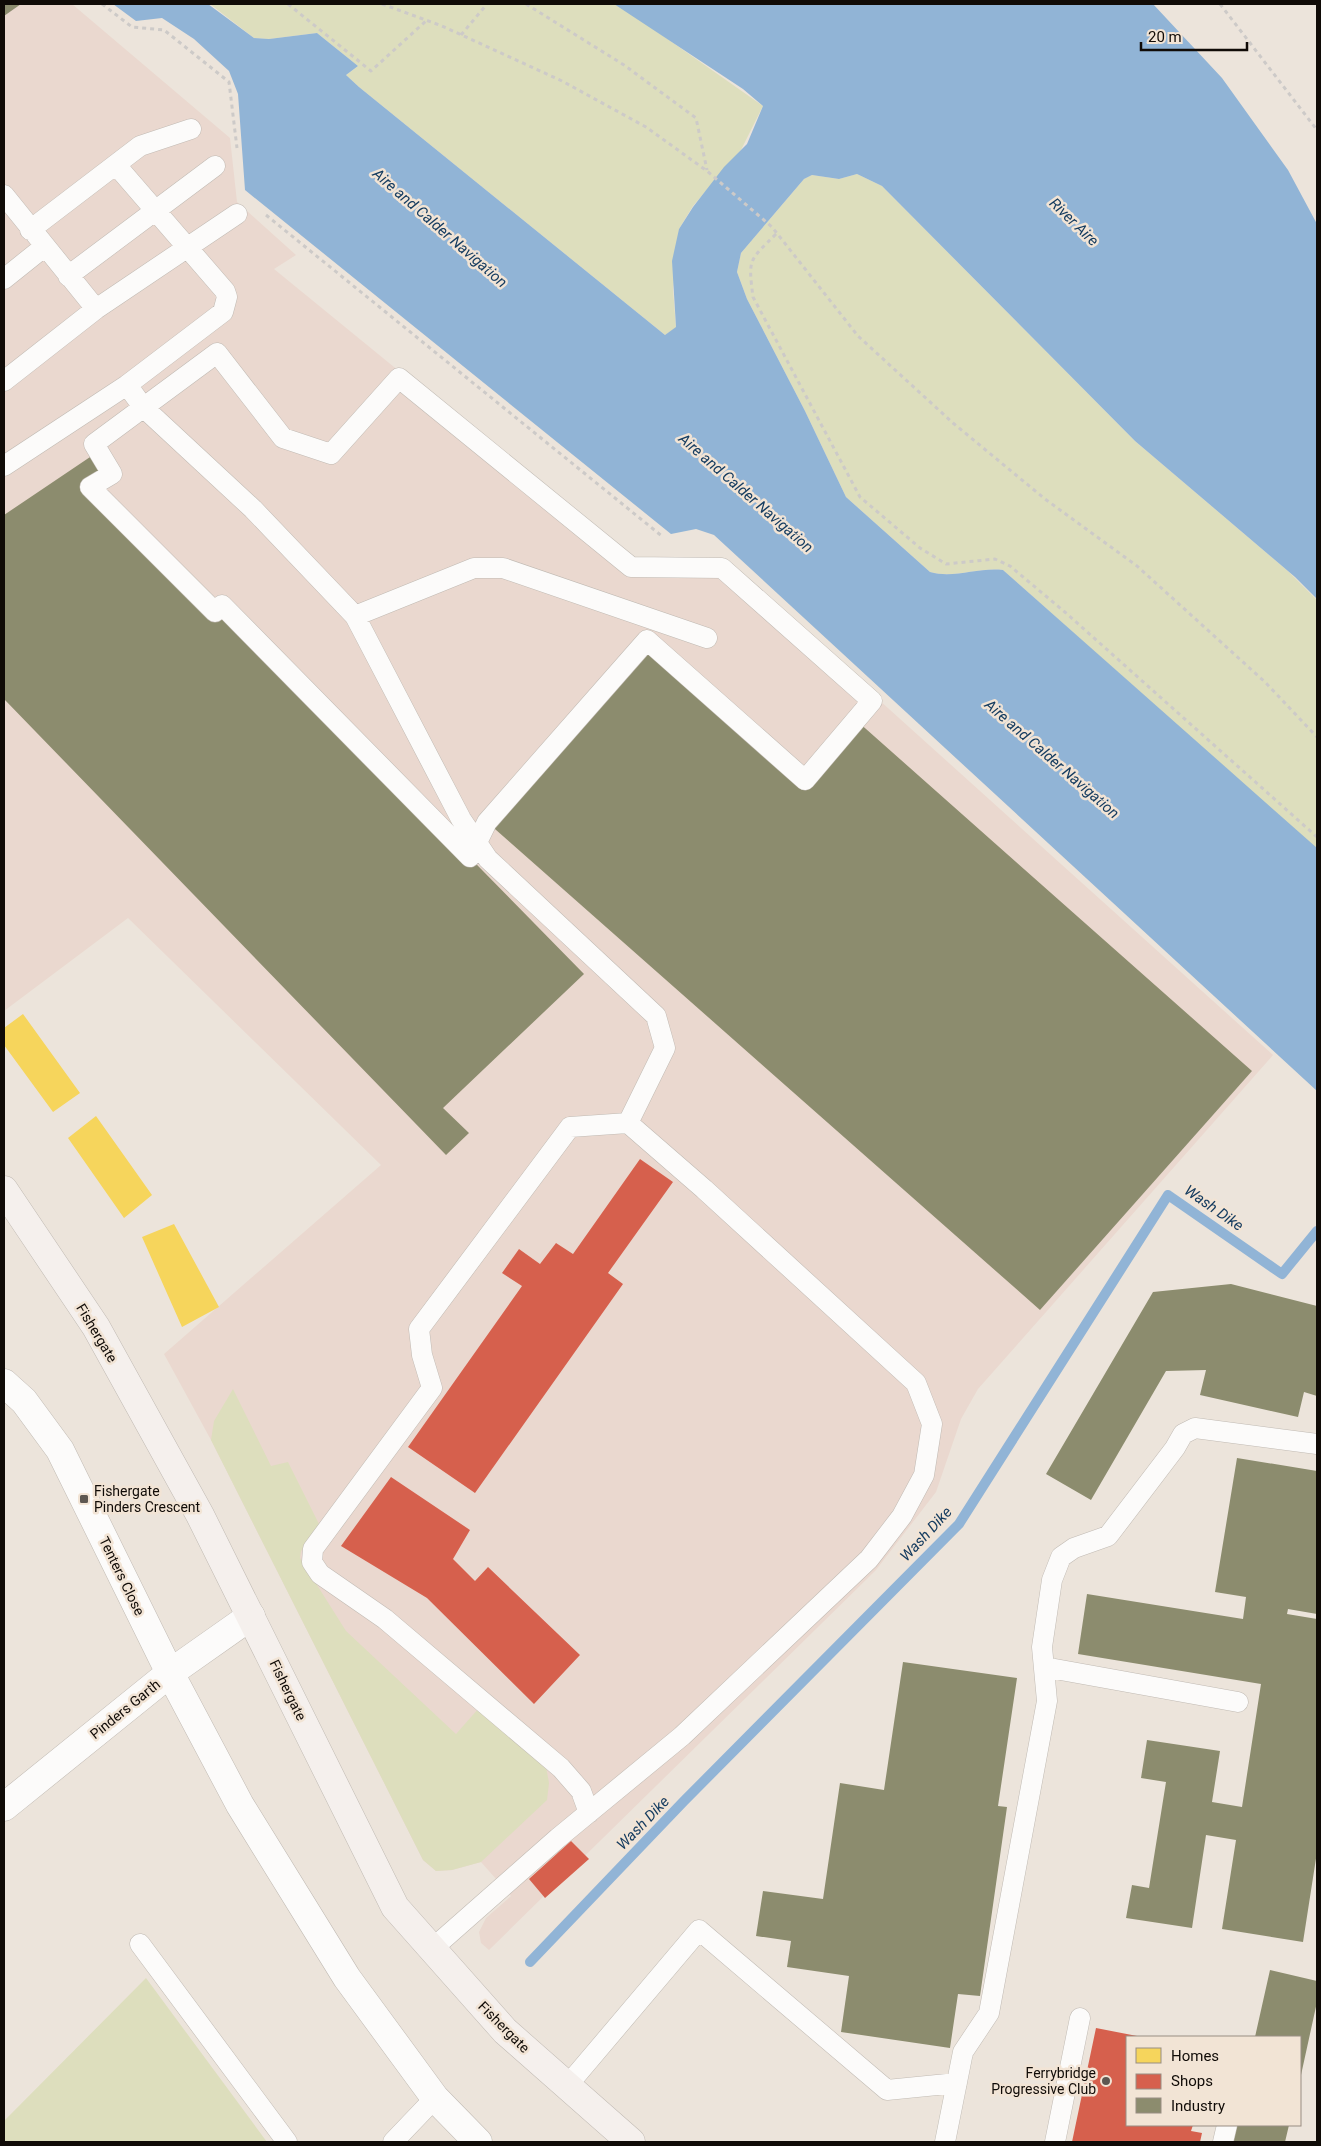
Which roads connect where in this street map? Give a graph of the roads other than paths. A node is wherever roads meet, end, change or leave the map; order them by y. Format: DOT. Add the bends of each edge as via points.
graph roads {
  1 [pos="191,129"];
  2 [pos="116,165"];
  3 [pos="215,166"];
  4 [pos="4,195"];
  5 [pos="157,210"];
  6 [pos="237,214"];
  7 [pos="30,230"];
  8 [pos="188,246"];
  9 [pos="44,247"];
  10 [pos="68,276"];
  11 [pos="4,279"];
  12 [pos="96,309"];
  13 [pos="4,381"];
  14 [pos="127,385"];
  15 [pos="143,407"];
  16 [pos="4,466"];
  17 [pos="355,616"];
  18 [pos="707,638"];
  19 [pos="478,841"];
  20 [pos="628,1123"];
  21 [pos="4,1190"];
  22 [pos="4,1383"];
  23 [pos="1317,1444"];
  24 [pos="251,1616"];
  25 [pos="1044,1667"];
  26 [pos="170,1673"];
  27 [pos="1238,1702"];
  28 [pos="4,1807"];
  29 [pos="589,1812"];
  30 [pos="140,1944"];
  31 [pos="432,1949"];
  32 [pos="1080,2018"];
  33 [pos="957,2083"];
  34 [pos="567,2086"];
  35 [pos="435,2098"];
  36 [pos="1227,2126"];
  37 [pos="287,2142"];
  38 [pos="393,2142"];
  39 [pos="478,2142"];
  40 [pos="631,2142"];
  41 [pos="946,2142"];
  42 [pos="1055,2142"];
  43 [pos="1223,2142"];
  1 -- 2 [label="lane" via="140,146"];
  2 -- 5 [label="lane"];
  2 -- 7 [label="lane"];
  3 -- 5 [label="lane"];
  4 -- 7 [label="lane"];
  5 -- 8 [label="lane"];
  5 -- 10 [label="lane"];
  6 -- 8 [label="lane"];
  7 -- 9 [label="lane"];
  8 -- 12 [label="lane"];
  8 -- 14 [label="lane" via="225,291 227,297 223,312"];
  9 -- 10 [label="lane"];
  9 -- 11 [label="lane"];
  10 -- 12 [label="lane"];
  12 -- 13 [label="lane"];
  14 -- 15 [label="lane"];
  14 -- 16 [label="lane"];
  15 -- 17 [label="lane" via="253,509"];
  15 -- 19 [label="lane" via="94,444 112,474 90,487 215,612 222,605 470,857"];
  15 -- 19 [label="lane" via="217,353 283,438 331,454 399,378 631,567 722,568 872,701 805,780 647,640 487,822"];
  17 -- 18 [label="lane" via="474,568 503,568"];
  17 -- 19 [label="lane" via="461,819"];
  19 -- 20 [label="lane" via="488,859 656,1016 665,1048"];
  20 -- 29 [label="lane" via="570,1127 419,1329 422,1355 432,1388 313,1549 312,1562 320,1574 384,1618 561,1768 581,1791"];
  20 -- 29 [label="lane" via="704,1188 916,1383 932,1424 924,1475 902,1516 869,1558 682,1736"];
  21 -- 24 [label="main road, Fishergate" via="96,1327 200,1515"];
  22 -- 26 [label="street, Tenters Close" via="24,1401 60,1450"];
  23 -- 25 [label="lane" via="1195,1428 1183,1434 1108,1536 1074,1548 1061,1557 1052,1580 1042,1647"];
  24 -- 26 [label="street, Pinders Garth"];
  24 -- 31 [label="main road, Fishergate" via="395,1908"];
  25 -- 27 [label="lane"];
  25 -- 33 [label="lane" via="1047,1700 989,2013 964,2052"];
  26 -- 28 [label="street, Pinders Garth"];
  26 -- 35 [label="street" via="240,1805 348,1978"];
  29 -- 31 [label="lane"];
  30 -- 37 [label="lane"];
  31 -- 34 [label="main road, Fishergate" via="505,2031"];
  32 -- 42 [label="lane"];
  33 -- 34 [label="lane" via="888,2090 699,1930"];
  33 -- 41 [label="lane"];
  34 -- 40 [label="main road, Fishergate"];
  35 -- 38 [label="lane"];
  35 -- 39 [label="street"];
  36 -- 43 [label="lane"];
}
